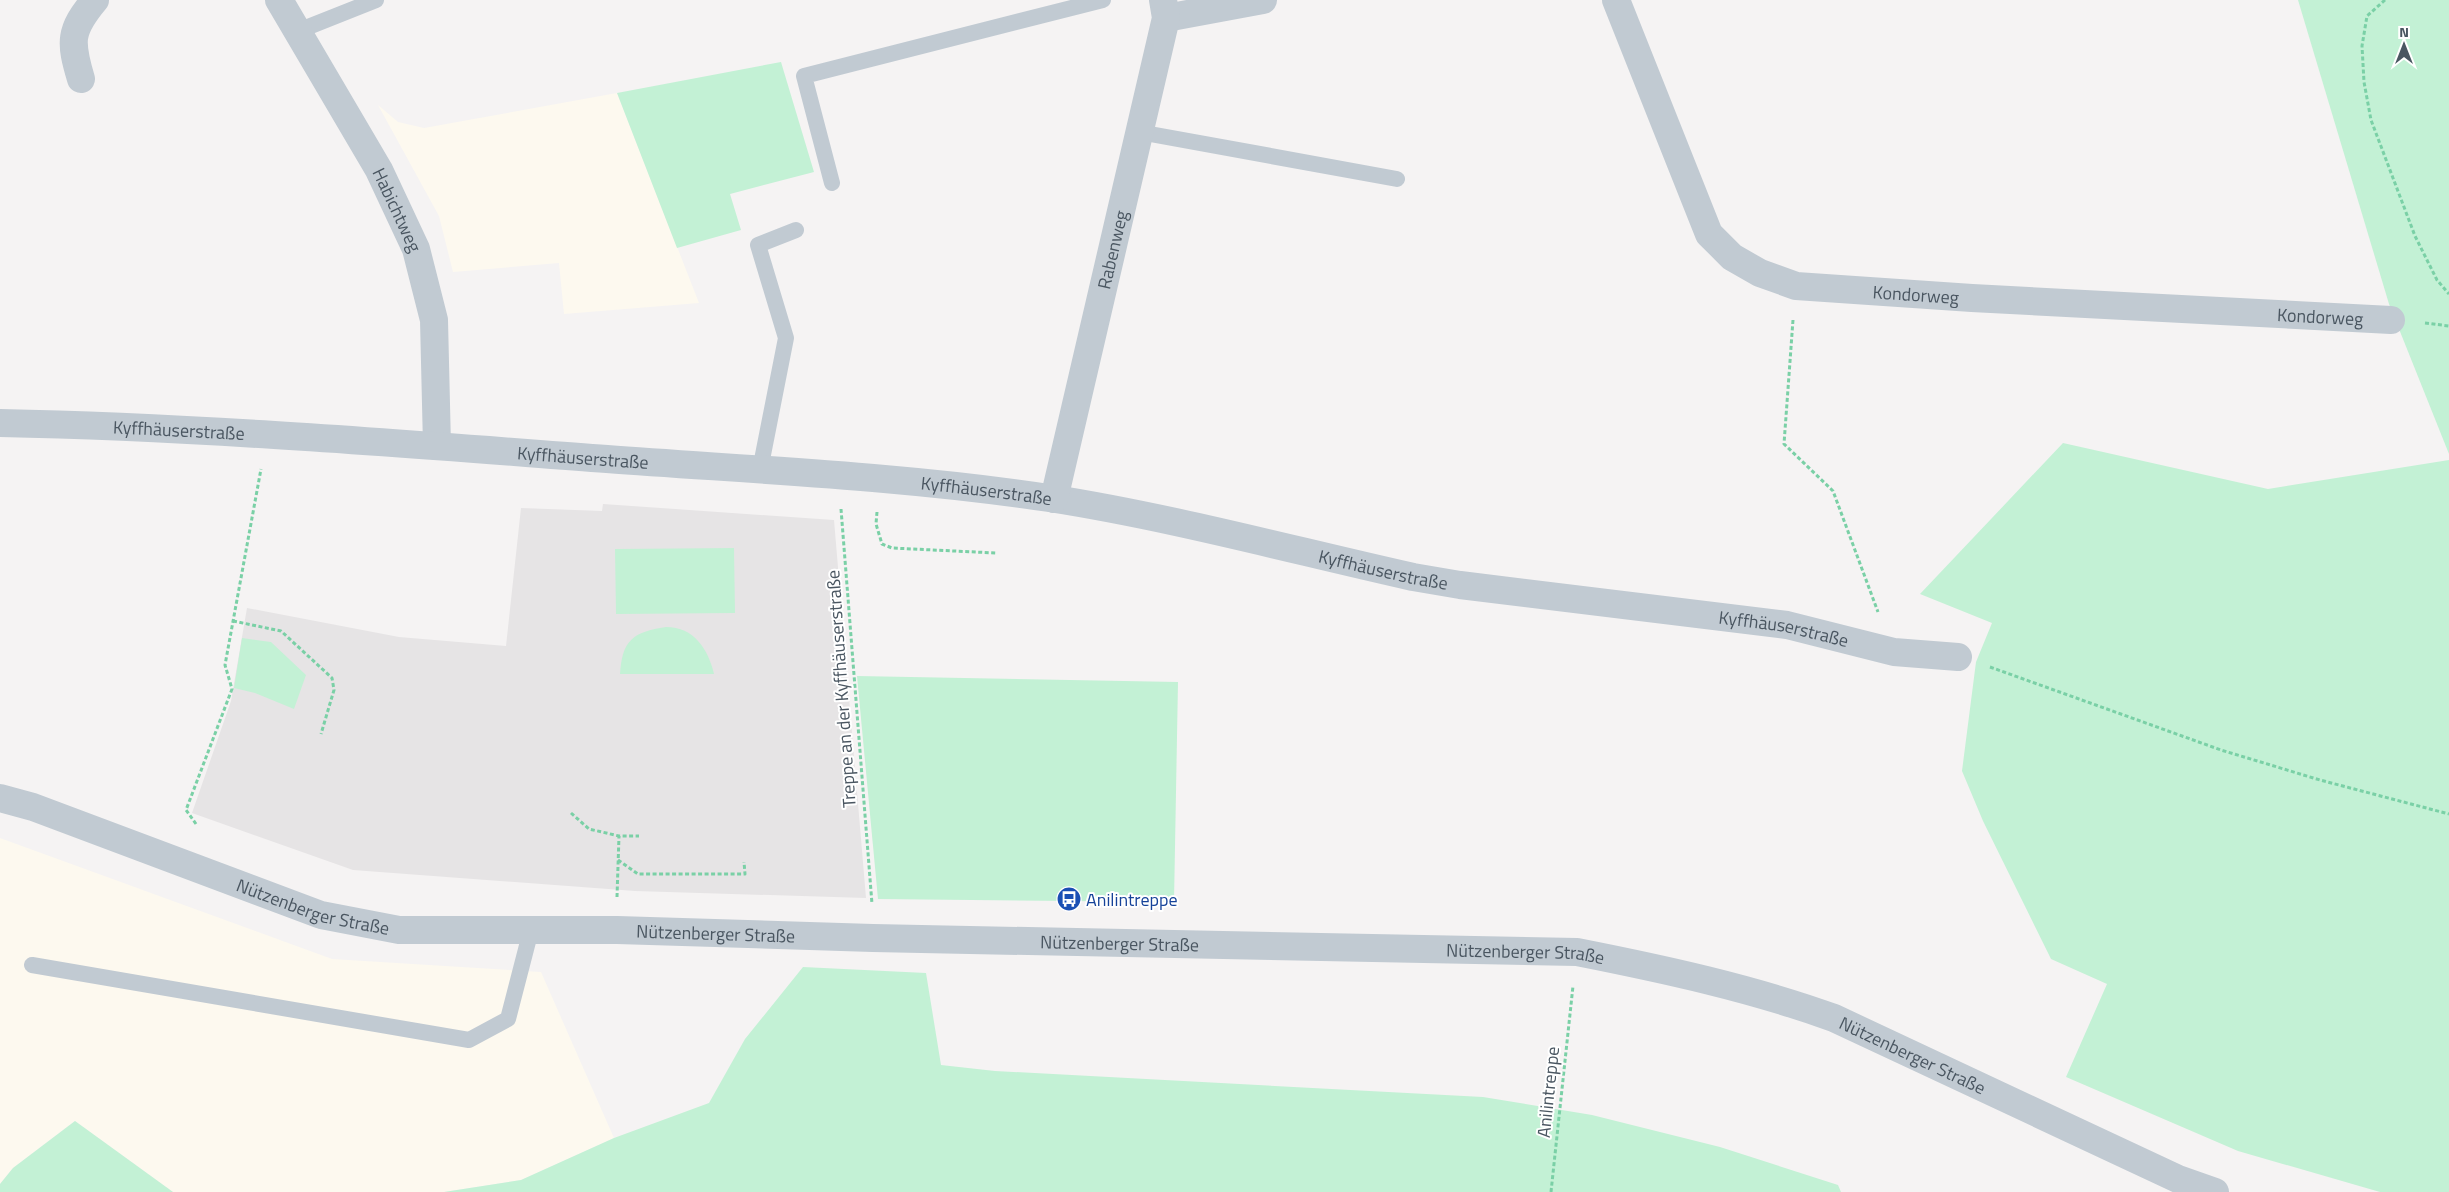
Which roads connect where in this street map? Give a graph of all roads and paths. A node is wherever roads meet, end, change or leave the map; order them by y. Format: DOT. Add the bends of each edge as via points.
graph roads {
  1 [pos="95,0"];
  2 [pos="279,0"];
  3 [pos="376,0"];
  4 [pos="1104,0"];
  5 [pos="1263,0"];
  6 [pos="1616,0"];
  7 [pos="2385,0"];
  8 [pos="1165,9"];
  9 [pos="298,31"];
  10 [pos="81,79"];
  11 [pos="1138,132"];
  12 [pos="1397,179"];
  13 [pos="832,183"];
  14 [pos="796,230"];
  15 [pos="1796,286"];
  16 [pos="2449,294"];
  17 [pos="2391,320"];
  18 [pos="2424,323"];
  19 [pos="2449,326"];
  20 [pos="0,423"];
  21 [pos="267,434"];
  22 [pos="437,446"];
  23 [pos="760,470"];
  24 [pos="838,476"];
  25 [pos="880,479"];
  26 [pos="1054,499"];
  27 [pos="996,553"];
  28 [pos="233,621"];
  29 [pos="1894,652"];
  30 [pos="1958,658"];
  31 [pos="321,734"];
  32 [pos="0,798"];
  33 [pos="571,813"];
  34 [pos="2449,814"];
  35 [pos="196,824"];
  36 [pos="619,836"];
  37 [pos="639,836"];
  38 [pos="618,860"];
  39 [pos="744,862"];
  40 [pos="617,885"];
  41 [pos="871,900"];
  42 [pos="531,930"];
  43 [pos="32,965"];
  44 [pos="1572,994"];
  45 [pos="1551,1192"];
  46 [pos="2215,1192"];
  1 -- 10 [label="street" via="79,20 72,49"];
  2 -- 9 [label="street, Habichtweg"];
  3 -- 9 [label="lane"];
  4 -- 13 [label="lane" via="804,76"];
  5 -- 8 [label="street"];
  6 -- 15 [label="street, Kondorweg" via="1709,234 1732,257 1760,273"];
  7 -- 16 [label="path" via="2367,16 2362,46 2371,120 2416,236 2437,280"];
  8 -- 11 [label="street, Rabenweg"];
  9 -- 22 [label="street, Habichtweg" via="379,170 416,250 434,320"];
  11 -- 12 [label="lane"];
  11 -- 26 [label="street, Rabenweg"];
  14 -- 23 [label="lane" via="758,245 786,338"];
  15 -- 17 [label="street, Kondorweg"];
  15 -- 29 [label="path" via="1784,444 1833,491"];
  18 -- 19 [label="path"];
  20 -- 21 [label="street, Kyffhäuserstraße"];
  21 -- 22 [label="street, Kyffhäuserstraße"];
  21 -- 28 [label="path"];
  22 -- 23 [label="street, Kyffhäuserstraße"];
  23 -- 24 [label="street, Kyffhäuserstraße"];
  24 -- 25 [label="street, Kyffhäuserstraße"];
  24 -- 41 [label="path, Treppe an der Kyffhäuserstraße"];
  25 -- 26 [label="street, Kyffhäuserstraße"];
  25 -- 27 [label="path" via="876,524 882,544 892,548"];
  26 -- 29 [label="street, Kyffhäuserstraße" via="1413,577 1787,625"];
  28 -- 31 [label="path" via="281,631 332,678 334,690"];
  28 -- 35 [label="path" via="225,665 232,689 186,810"];
  29 -- 30 [label="street, Kyffhäuserstraße"];
  30 -- 34 [label="path" via="2221,750"];
  32 -- 42 [label="street, Nützenberger Straße" via="33,807 321,915 399,930"];
  33 -- 36 [label="path" via="589,829"];
  36 -- 37 [label="path"];
  36 -- 38 [label="path"];
  38 -- 39 [label="path" via="638,874 745,874"];
  38 -- 40 [label="path"];
  42 -- 43 [label="lane" via="508,1019 469,1040"];
  42 -- 46 [label="street, Nützenberger Straße" via="1577,952 1646,965 1804,1006 2178,1179"];
  44 -- 45 [label="path, Anilintreppe"];
}
